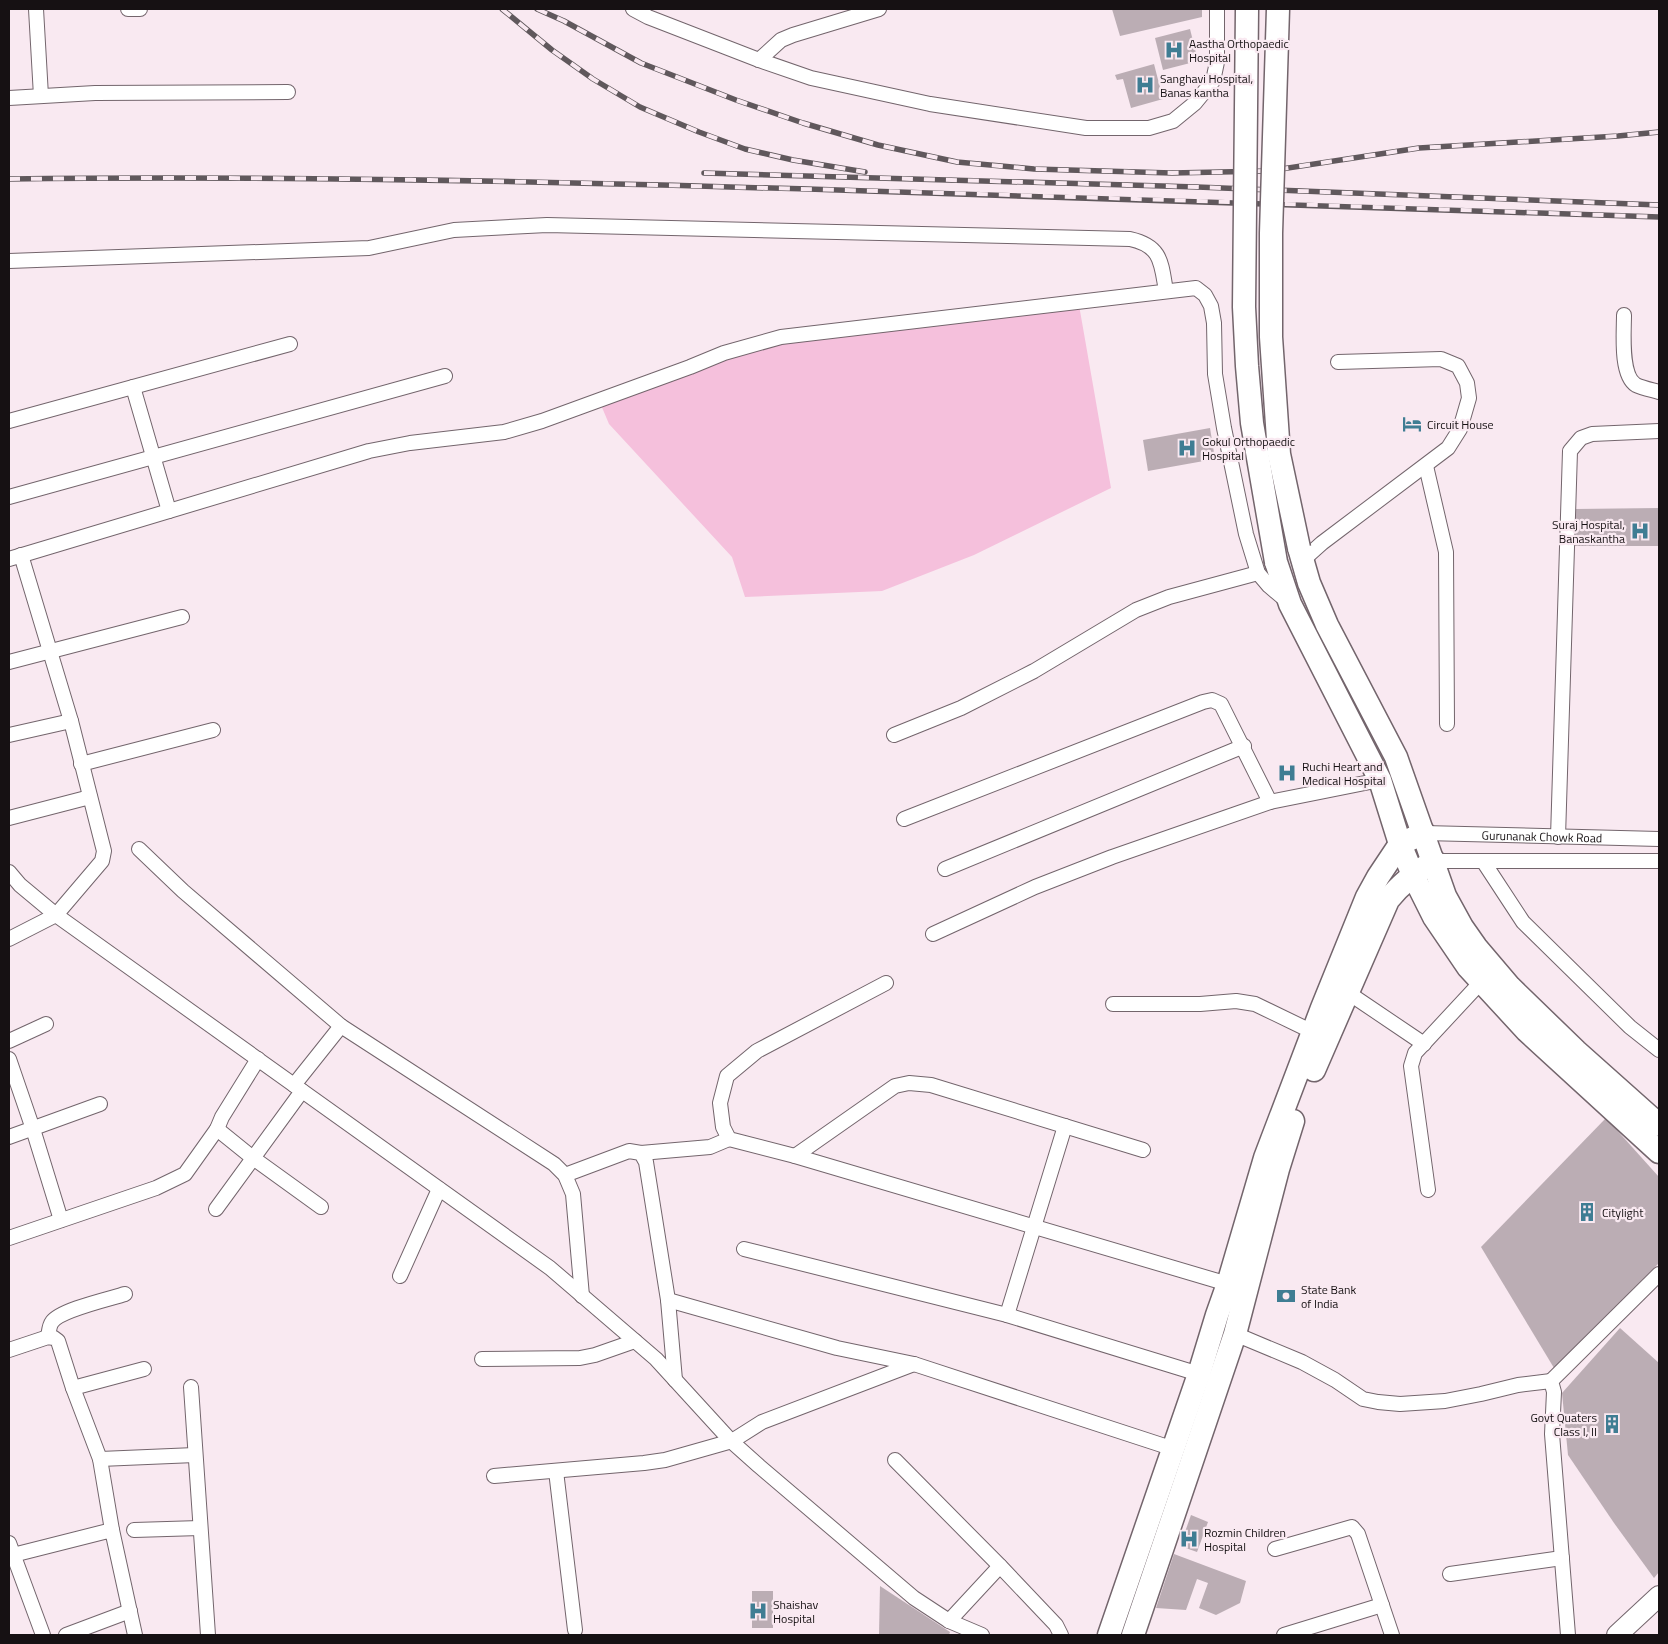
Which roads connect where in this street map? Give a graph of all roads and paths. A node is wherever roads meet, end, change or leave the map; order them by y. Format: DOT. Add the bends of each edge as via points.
graph roads {
  1 [pos="36,9"];
  2 [pos="128,9"];
  3 [pos="140,9"];
  4 [pos="633,9"];
  5 [pos="879,9"];
  6 [pos="1217,9"];
  7 [pos="1247,9"];
  8 [pos="1278,9"];
  9 [pos="759,60"];
  10 [pos="288,92"];
  11 [pos="41,96"];
  12 [pos="9,98"];
  13 [pos="9,261"];
  14 [pos="1166,290"];
  15 [pos="1624,315"];
  16 [pos="290,344"];
  17 [pos="1338,362"];
  18 [pos="445,376"];
  19 [pos="133,387"];
  20 [pos="1659,392"];
  21 [pos="9,421"];
  22 [pos="1659,431"];
  23 [pos="152,457"];
  24 [pos="1426,466"];
  25 [pos="9,497"];
  26 [pos="168,511"];
  27 [pos="1301,554"];
  28 [pos="15,557"];
  29 [pos="1267,568"];
  30 [pos="182,617"];
  31 [pos="50,651"];
  32 [pos="9,662"];
  33 [pos="71,721"];
  34 [pos="1447,724"];
  35 [pos="213,730"];
  36 [pos="894,735"];
  37 [pos="9,736"];
  38 [pos="1244,746"];
  39 [pos="81,764"];
  40 [pos="1380,780"];
  41 [pos="90,797"];
  42 [pos="1270,802"];
  43 [pos="9,818"];
  44 [pos="904,819"];
  45 [pos="1424,833"];
  46 [pos="1558,837"];
  47 [pos="1659,839"];
  48 [pos="1400,844"];
  49 [pos="140,849"];
  50 [pos="1434,861"];
  51 [pos="1483,861"];
  52 [pos="1659,861"];
  53 [pos="945,869"];
  54 [pos="9,872"];
  55 [pos="1413,875"];
  56 [pos="56,915"];
  57 [pos="933,934"];
  58 [pos="9,938"];
  59 [pos="1481,982"];
  60 [pos="886,983"];
  61 [pos="1347,992"];
  62 [pos="1113,1004"];
  63 [pos="46,1024"];
  64 [pos="341,1026"];
  65 [pos="1313,1032"];
  66 [pos="9,1041"];
  67 [pos="1424,1044"];
  68 [pos="1659,1050"];
  69 [pos="9,1059"];
  70 [pos="258,1059"];
  71 [pos="298,1088"];
  72 [pos="100,1104"];
  73 [pos="1659,1125"];
  74 [pos="1065,1126"];
  75 [pos="33,1129"];
  76 [pos="217,1129"];
  77 [pos="9,1137"];
  78 [pos="729,1139"];
  79 [pos="1143,1150"];
  80 [pos="1659,1152"];
  81 [pos="641,1153"];
  82 [pos="795,1156"];
  83 [pos="253,1158"];
  84 [pos="565,1175"];
  85 [pos="439,1189"];
  86 [pos="1428,1190"];
  87 [pos="321,1207"];
  88 [pos="216,1209"];
  89 [pos="61,1220"];
  90 [pos="1036,1227"];
  91 [pos="9,1238"];
  92 [pos="744,1249"];
  93 [pos="1659,1274"];
  94 [pos="400,1276"];
  95 [pos="1228,1284"];
  96 [pos="125,1294"];
  97 [pos="582,1296"];
  98 [pos="668,1300"];
  99 [pos="1007,1315"];
  100 [pos="1235,1334"];
  101 [pos="48,1338"];
  102 [pos="635,1342"];
  103 [pos="9,1350"];
  104 [pos="482,1359"];
  105 [pos="914,1364"];
  106 [pos="144,1369"];
  107 [pos="1200,1374"];
  108 [pos="675,1380"];
  109 [pos="1551,1381"];
  110 [pos="73,1388"];
  111 [pos="191,1388"];
  112 [pos="731,1441"];
  113 [pos="1174,1449"];
  114 [pos="195,1455"];
  115 [pos="100,1459"];
  116 [pos="895,1460"];
  117 [pos="556,1471"];
  118 [pos="494,1476"];
  119 [pos="200,1528"];
  120 [pos="112,1530"];
  121 [pos="134,1530"];
  122 [pos="1275,1548"];
  123 [pos="11,1549"];
  124 [pos="1562,1558"];
  125 [pos="1000,1566"];
  126 [pos="1450,1574"];
  127 [pos="1659,1596"];
  128 [pos="1382,1605"];
  129 [pos="130,1611"];
  130 [pos="949,1622"];
  131 [pos="575,1630"];
  132 [pos="43,1635"];
  133 [pos="66,1635"];
  134 [pos="135,1635"];
  135 [pos="208,1635"];
  136 [pos="982,1635"];
  137 [pos="1061,1635"];
  138 [pos="1109,1635"];
  139 [pos="1133,1635"];
  140 [pos="1284,1635"];
  141 [pos="1392,1635"];
  142 [pos="1568,1635"];
  143 [pos="1617,1635"];
  1 -- 11 [label="street"];
  2 -- 3 [label="street"];
  4 -- 9 [label="street"];
  5 -- 9 [label="street" via="781,40"];
  6 -- 9 [label="street" via="1217,62 1213,81 1195,103 1173,120 1149,128 1086,128 930,104 811,78"];
  7 -- 29 [label="main road, bridge" via="1244,306"];
  8 -- 27 [label="main road, bridge" via="1271,337 1279,454"];
  10 -- 11 [label="street"];
  11 -- 12 [label="street"];
  13 -- 14 [label="street" via="369,248 454,230 547,225 1130,238 1154,249 1161,260"];
  14 -- 26 [label="street" via="781,337 724,352 542,421 504,432 369,451"];
  14 -- 29 [label="street" via="1196,288 1211,306 1215,374 1246,534"];
  15 -- 20 [label="street" via="1625,364 1629,378 1636,385"];
  16 -- 19 [label="street"];
  17 -- 24 [label="street" via="1441,359 1458,366 1470,398 1460,429 1448,448"];
  18 -- 23 [label="street"];
  19 -- 21 [label="street"];
  19 -- 23 [label="street"];
  22 -- 46 [label="street" via="1592,434 1581,438 1570,451"];
  23 -- 25 [label="street"];
  23 -- 26 [label="street"];
  24 -- 27 [label="street" via="1322,543"];
  24 -- 34 [label="street" via="1446,552"];
  26 -- 28 [label="street"];
  27 -- 45 [label="main road" via="1327,624 1396,757"];
  28 -- 31 [label="street"];
  29 -- 36 [label="street" via="1136,610 1034,671 961,708"];
  29 -- 40 [label="main road" via="1290,604"];
  30 -- 31 [label="street"];
  31 -- 32 [label="street"];
  31 -- 33 [label="street"];
  33 -- 37 [label="street"];
  33 -- 39 [label="street"];
  35 -- 39 [label="street"];
  38 -- 42 [label="street"];
  38 -- 44 [label="street" via="1221,704 1212,700"];
  38 -- 53 [label="street"];
  39 -- 41 [label="street"];
  40 -- 42 [label="street"];
  40 -- 48 [label="main road"];
  41 -- 43 [label="street"];
  41 -- 56 [label="street" via="104,857"];
  42 -- 57 [label="street" via="1035,886"];
  45 -- 46 [label="street, Gurunanak Chowk Road"];
  45 -- 48 [label="main road"];
  45 -- 50 [label="main road"];
  46 -- 47 [label="street, Gurunanak Chowk Road"];
  48 -- 55 [label="main road"];
  48 -- 65 [label="main road" via="1367,897"];
  49 -- 64 [label="street" via="183,891"];
  50 -- 51 [label="street"];
  50 -- 55 [label="main road"];
  50 -- 73 [label="main road" via="1446,896 1462,927 1510,987"];
  51 -- 52 [label="street"];
  51 -- 68 [label="street" via="1523,922 1630,1027"];
  54 -- 56 [label="street"];
  55 -- 59 [label="main road" via="1453,947"];
  55 -- 61 [label="main road" via="1397,888 1385,905"];
  56 -- 58 [label="street"];
  56 -- 70 [label="street"];
  59 -- 67 [label="street"];
  59 -- 80 [label="main road" via="1526,1031"];
  60 -- 78 [label="street" via="757,1051 727,1076 720,1103"];
  61 -- 67 [label="street"];
  61 -- 100 [label="main road" via="1298,1108 1278,1168"];
  62 -- 65 [label="street" via="1255,1004"];
  63 -- 66 [label="street"];
  64 -- 71 [label="street"];
  64 -- 84 [label="street" via="554,1164"];
  65 -- 95 [label="main road" via="1265,1158"];
  67 -- 86 [label="street" via="1415,1053 1411,1066"];
  69 -- 75 [label="street"];
  70 -- 71 [label="street"];
  70 -- 76 [label="street"];
  71 -- 83 [label="street"];
  71 -- 85 [label="street"];
  72 -- 75 [label="street"];
  74 -- 79 [label="street"];
  74 -- 82 [label="street" via="931,1085 909,1082 895,1086"];
  74 -- 90 [label="street"];
  75 -- 77 [label="street"];
  75 -- 89 [label="street"];
  76 -- 83 [label="street"];
  76 -- 89 [label="street" via="184,1174 156,1188"];
  78 -- 81 [label="street" via="710,1147"];
  78 -- 82 [label="street"];
  81 -- 84 [label="street" via="629,1151"];
  81 -- 98 [label="street" via="646,1162"];
  82 -- 90 [label="street"];
  83 -- 87 [label="street"];
  83 -- 88 [label="street"];
  84 -- 97 [label="street" via="574,1194"];
  85 -- 94 [label="street"];
  85 -- 97 [label="street" via="550,1268"];
  89 -- 91 [label="street"];
  90 -- 95 [label="street"];
  90 -- 99 [label="street"];
  92 -- 99 [label="street"];
  93 -- 109 [label="street"];
  95 -- 107 [label="main road"];
  96 -- 101 [label="street" via="66,1312 50,1325"];
  97 -- 102 [label="street"];
  98 -- 105 [label="street" via="837,1348"];
  98 -- 108 [label="street"];
  99 -- 107 [label="street"];
  100 -- 109 [label="street" via="1302,1362 1362,1399 1378,1402 1400,1404 1444,1400"];
  100 -- 139 [label="main road"];
  101 -- 103 [label="street"];
  101 -- 110 [label="street" via="58,1341"];
  102 -- 104 [label="street" via="580,1358"];
  102 -- 108 [label="street"];
  105 -- 112 [label="street" via="762,1422"];
  105 -- 113 [label="street"];
  106 -- 110 [label="street"];
  107 -- 113 [label="main road"];
  108 -- 112 [label="street"];
  109 -- 124 [label="street"];
  110 -- 115 [label="street"];
  111 -- 114 [label="street"];
  112 -- 117 [label="street" via="654,1462"];
  112 -- 130 [label="street" via="914,1598"];
  113 -- 138 [label="main road"];
  114 -- 115 [label="street"];
  114 -- 119 [label="street"];
  115 -- 120 [label="street"];
  116 -- 125 [label="street"];
  117 -- 118 [label="street"];
  117 -- 131 [label="street"];
  119 -- 121 [label="street"];
  119 -- 135 [label="street"];
  120 -- 123 [label="street"];
  120 -- 129 [label="street"];
  122 -- 128 [label="street" via="1352,1527 1358,1534"];
  123 -- 132 [label="street"];
  124 -- 126 [label="street"];
  124 -- 142 [label="street"];
  125 -- 130 [label="street"];
  125 -- 137 [label="street" via="1056,1625"];
  127 -- 143 [label="main road"];
  128 -- 140 [label="street"];
  128 -- 141 [label="street"];
  129 -- 133 [label="street"];
  129 -- 134 [label="street"];
  130 -- 136 [label="street"];
}
